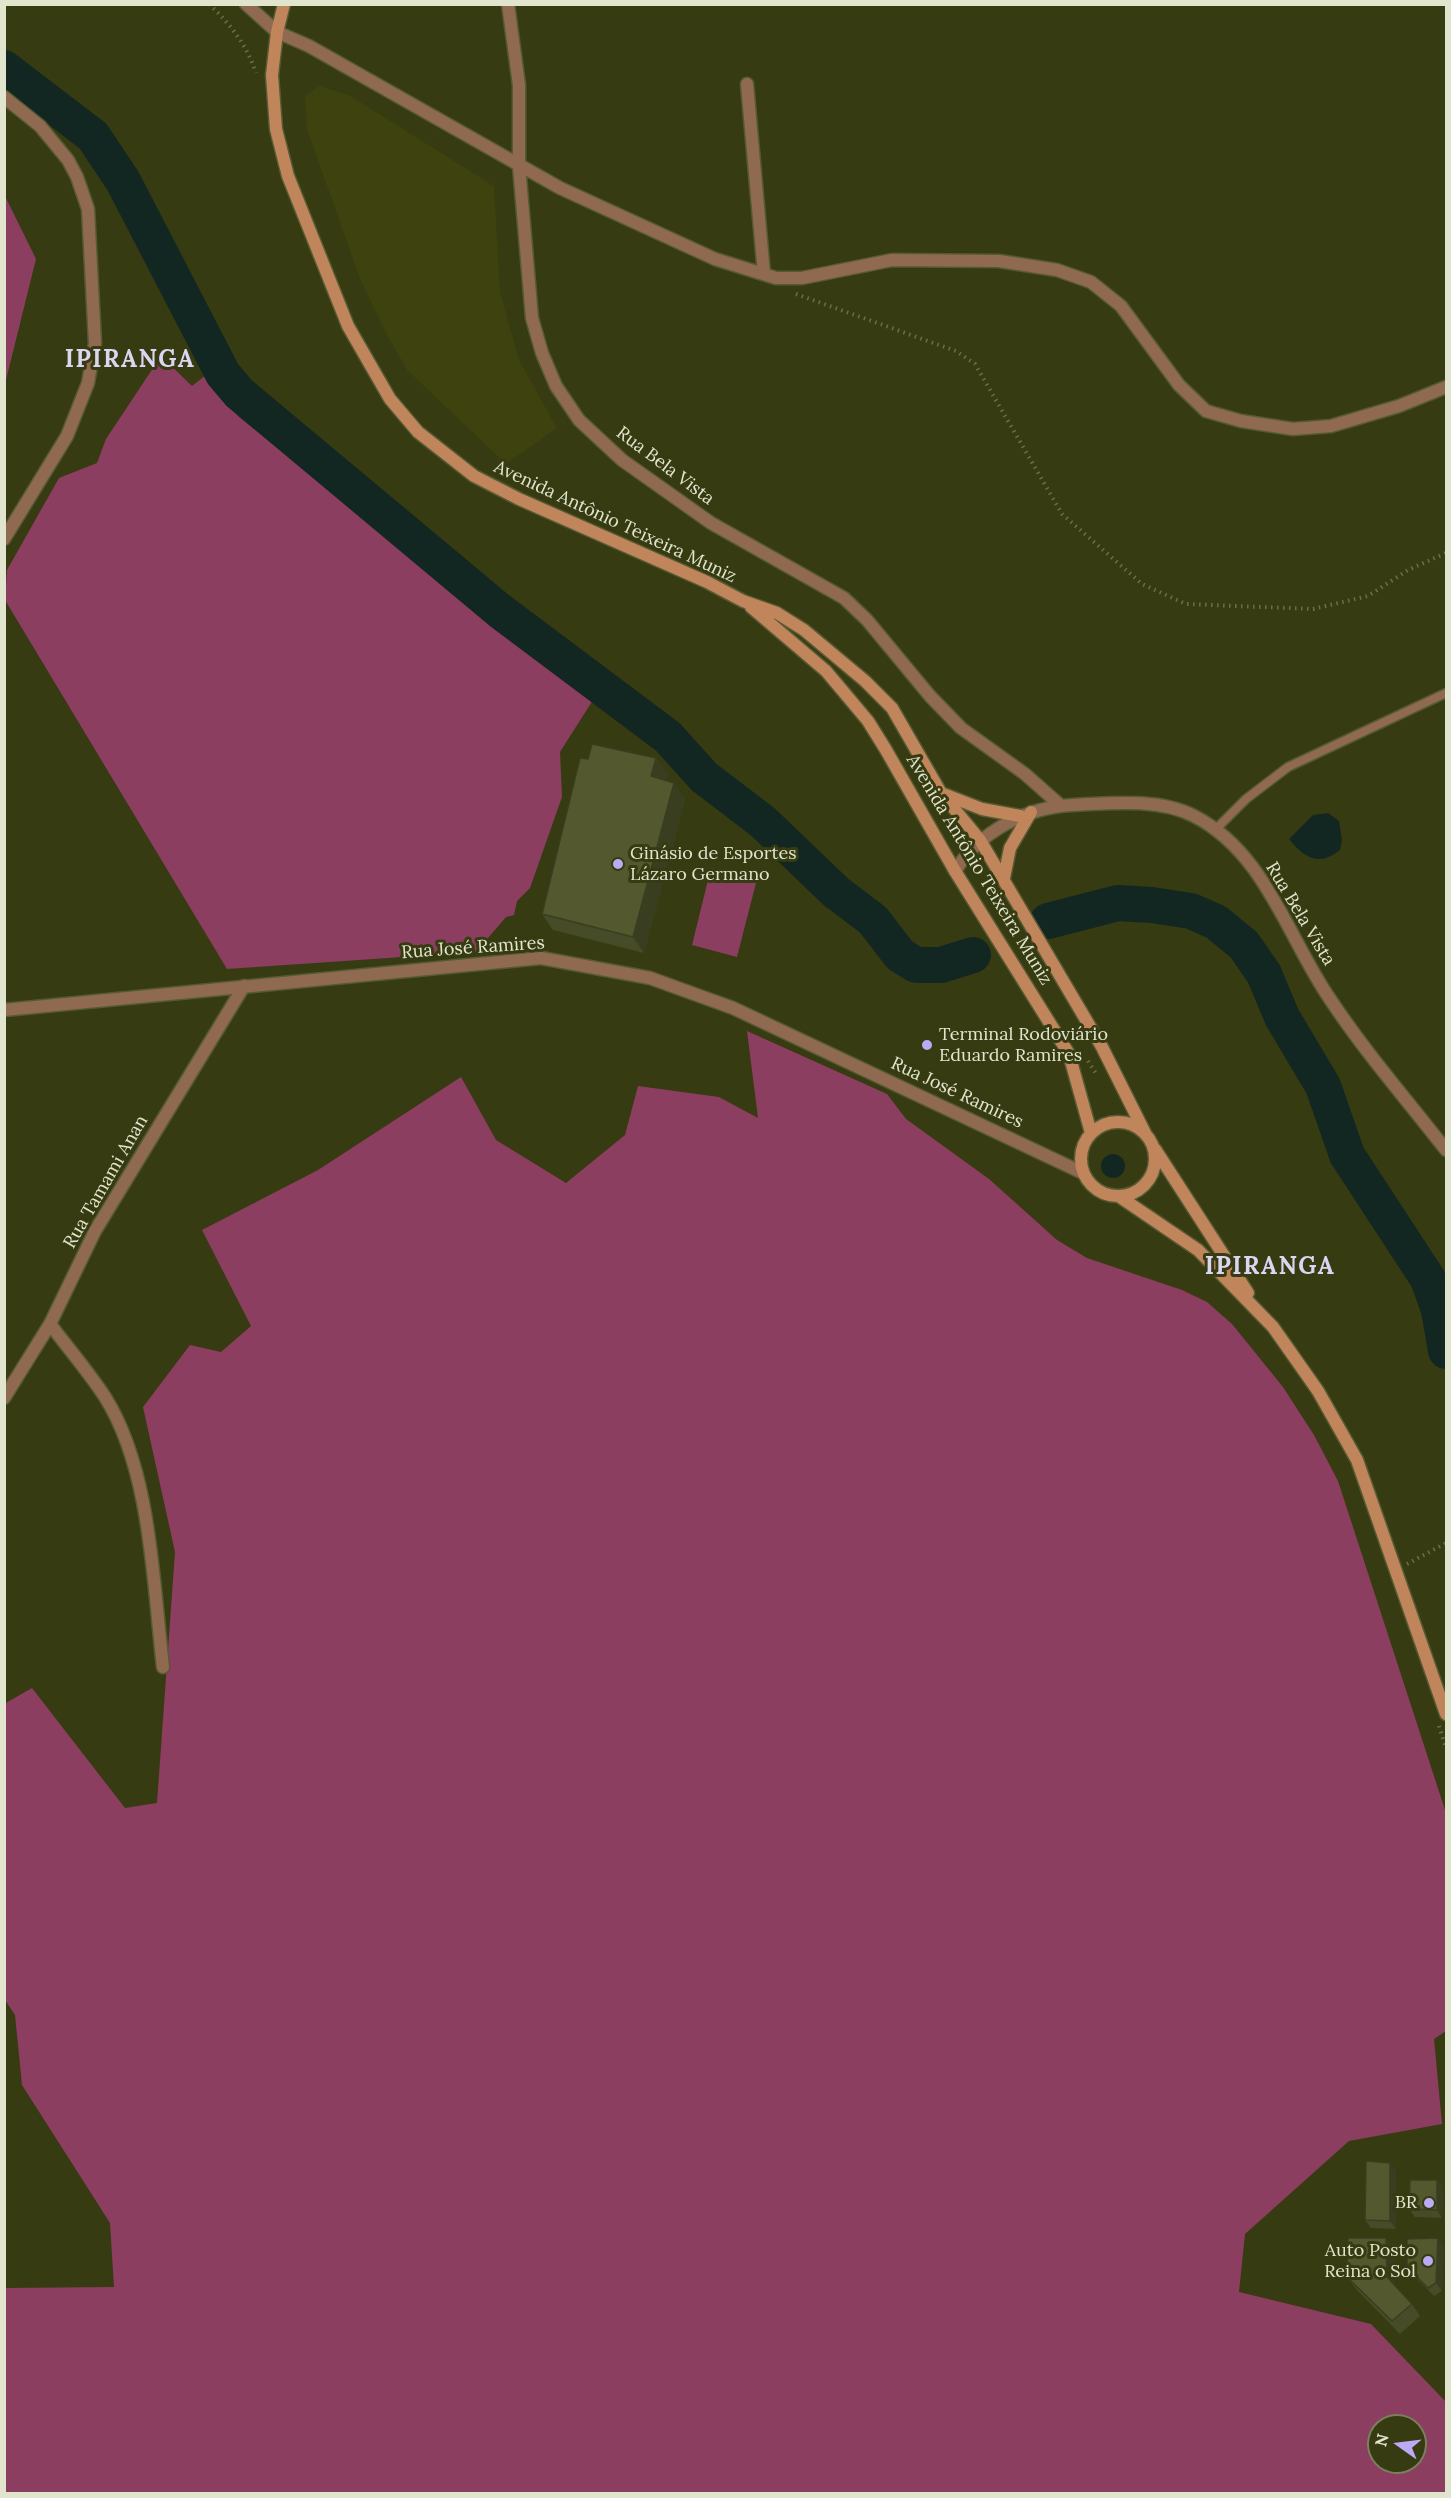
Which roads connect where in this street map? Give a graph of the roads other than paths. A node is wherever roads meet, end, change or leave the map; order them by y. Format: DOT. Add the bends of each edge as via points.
graph roads {
  1 [pos="246,4"];
  2 [pos="284,4"];
  3 [pos="508,4"];
  4 [pos="277,32"];
  5 [pos="747,84"];
  6 [pos="4,97"];
  7 [pos="519,166"];
  8 [pos="770,276"];
  9 [pos="1446,387"];
  10 [pos="4,539"];
  11 [pos="743,601"];
  12 [pos="1446,693"];
  13 [pos="941,793"];
  14 [pos="1060,805"];
  15 [pos="1025,814"];
  16 [pos="1216,829"];
  17 [pos="980,840"];
  18 [pos="956,871"];
  19 [pos="1004,878"];
  20 [pos="244,986"];
  21 [pos="4,1010"];
  22 [pos="1091,1133"];
  23 [pos="1145,1133"];
  24 [pos="1154,1148"];
  25 [pos="1446,1150"];
  26 [pos="1083,1173"];
  27 [pos="1120,1197"];
  28 [pos="1263,1317"];
  29 [pos="50,1324"];
  30 [pos="4,1398"];
  31 [pos="163,1667"];
  32 [pos="1441,1715"];
  1 -- 4 [label="street"];
  2 -- 4 [label="main road, Avenida Antônio Teixeira Muniz"];
  3 -- 7 [label="street, Rua Bela Vista" via="519,85"];
  4 -- 7 [label="street" via="309,46"];
  4 -- 11 [label="main road, Avenida Antônio Teixeira Muniz" via="272,75 276,129 288,176 348,326 390,399 418,432 474,476"];
  5 -- 8 [label="street"];
  6 -- 10 [label="street" via="40,126 77,177 88,209 95,343 88,383 67,436"];
  7 -- 8 [label="street" via="715,259"];
  7 -- 14 [label="street, Rua Bela Vista" via="532,318 556,386 579,420 622,460 711,523 844,598 961,728"];
  8 -- 9 [label="street" via="802,278 892,260 999,261 1057,270 1091,282 1121,306 1179,385 1206,411 1241,421 1293,429 1331,426"];
  11 -- 13 [label="main road, Avenida Antônio Teixeira Muniz" via="777,613 804,630 865,681 892,708"];
  11 -- 18 [label="main road, Avenida Antônio Teixeira Muniz" via="826,671 868,722"];
  12 -- 16 [label="lane" via="1288,767 1246,799"];
  13 -- 15 [label="main road" via="982,809"];
  13 -- 17 [label="main road, Avenida Antônio Teixeira Muniz"];
  14 -- 15 [label="street, Rua Bela Vista"];
  14 -- 16 [label="street, Rua Bela Vista" via="1160,806 1192,815"];
  15 -- 17 [label="street, Rua Bela Vista"];
  15 -- 19 [label="main road" via="1010,848"];
  16 -- 25 [label="street, Rua Bela Vista" via="1242,855 1276,902 1329,998"];
  17 -- 18 [label="street"];
  17 -- 19 [label="main road, Avenida Antônio Teixeira Muniz"];
  18 -- 22 [label="main road, Avenida Antônio Teixeira Muniz" via="1069,1054"];
  19 -- 23 [label="main road, Avenida Antônio Teixeira Muniz" via="1102,1047"];
  20 -- 21 [label="street, Rua José Ramires"];
  20 -- 26 [label="street, Rua José Ramires" via="541,958 650,978 733,1008"];
  20 -- 29 [label="street, Rua Tamami Anan" via="95,1231"];
  22 -- 23 [label="main road" via="1104,1124 1118,1122 1131,1124"];
  22 -- 26 [label="main road" via="1081,1154"];
  23 -- 24 [label="main road, Avenida Antônio Teixeira Muniz"];
  24 -- 27 [label="main road" via="1154,1170 1145,1186"];
  24 -- 28 [label="main road, Avenida Antônio Teixeira Muniz"];
  26 -- 27 [label="main road, Avenida Antônio Teixeira Muniz" via="1096,1188"];
  27 -- 28 [label="main road, Avenida Antônio Teixeira Muniz" via="1198,1250"];
  28 -- 32 [label="main road, Avenida Antônio Teixeira Muniz" via="1318,1391 1357,1460"];
  29 -- 30 [label="street, Rua Tamami Anan"];
  29 -- 31 [label="street" via="105,1397 136,1473 145,1514"];
}
